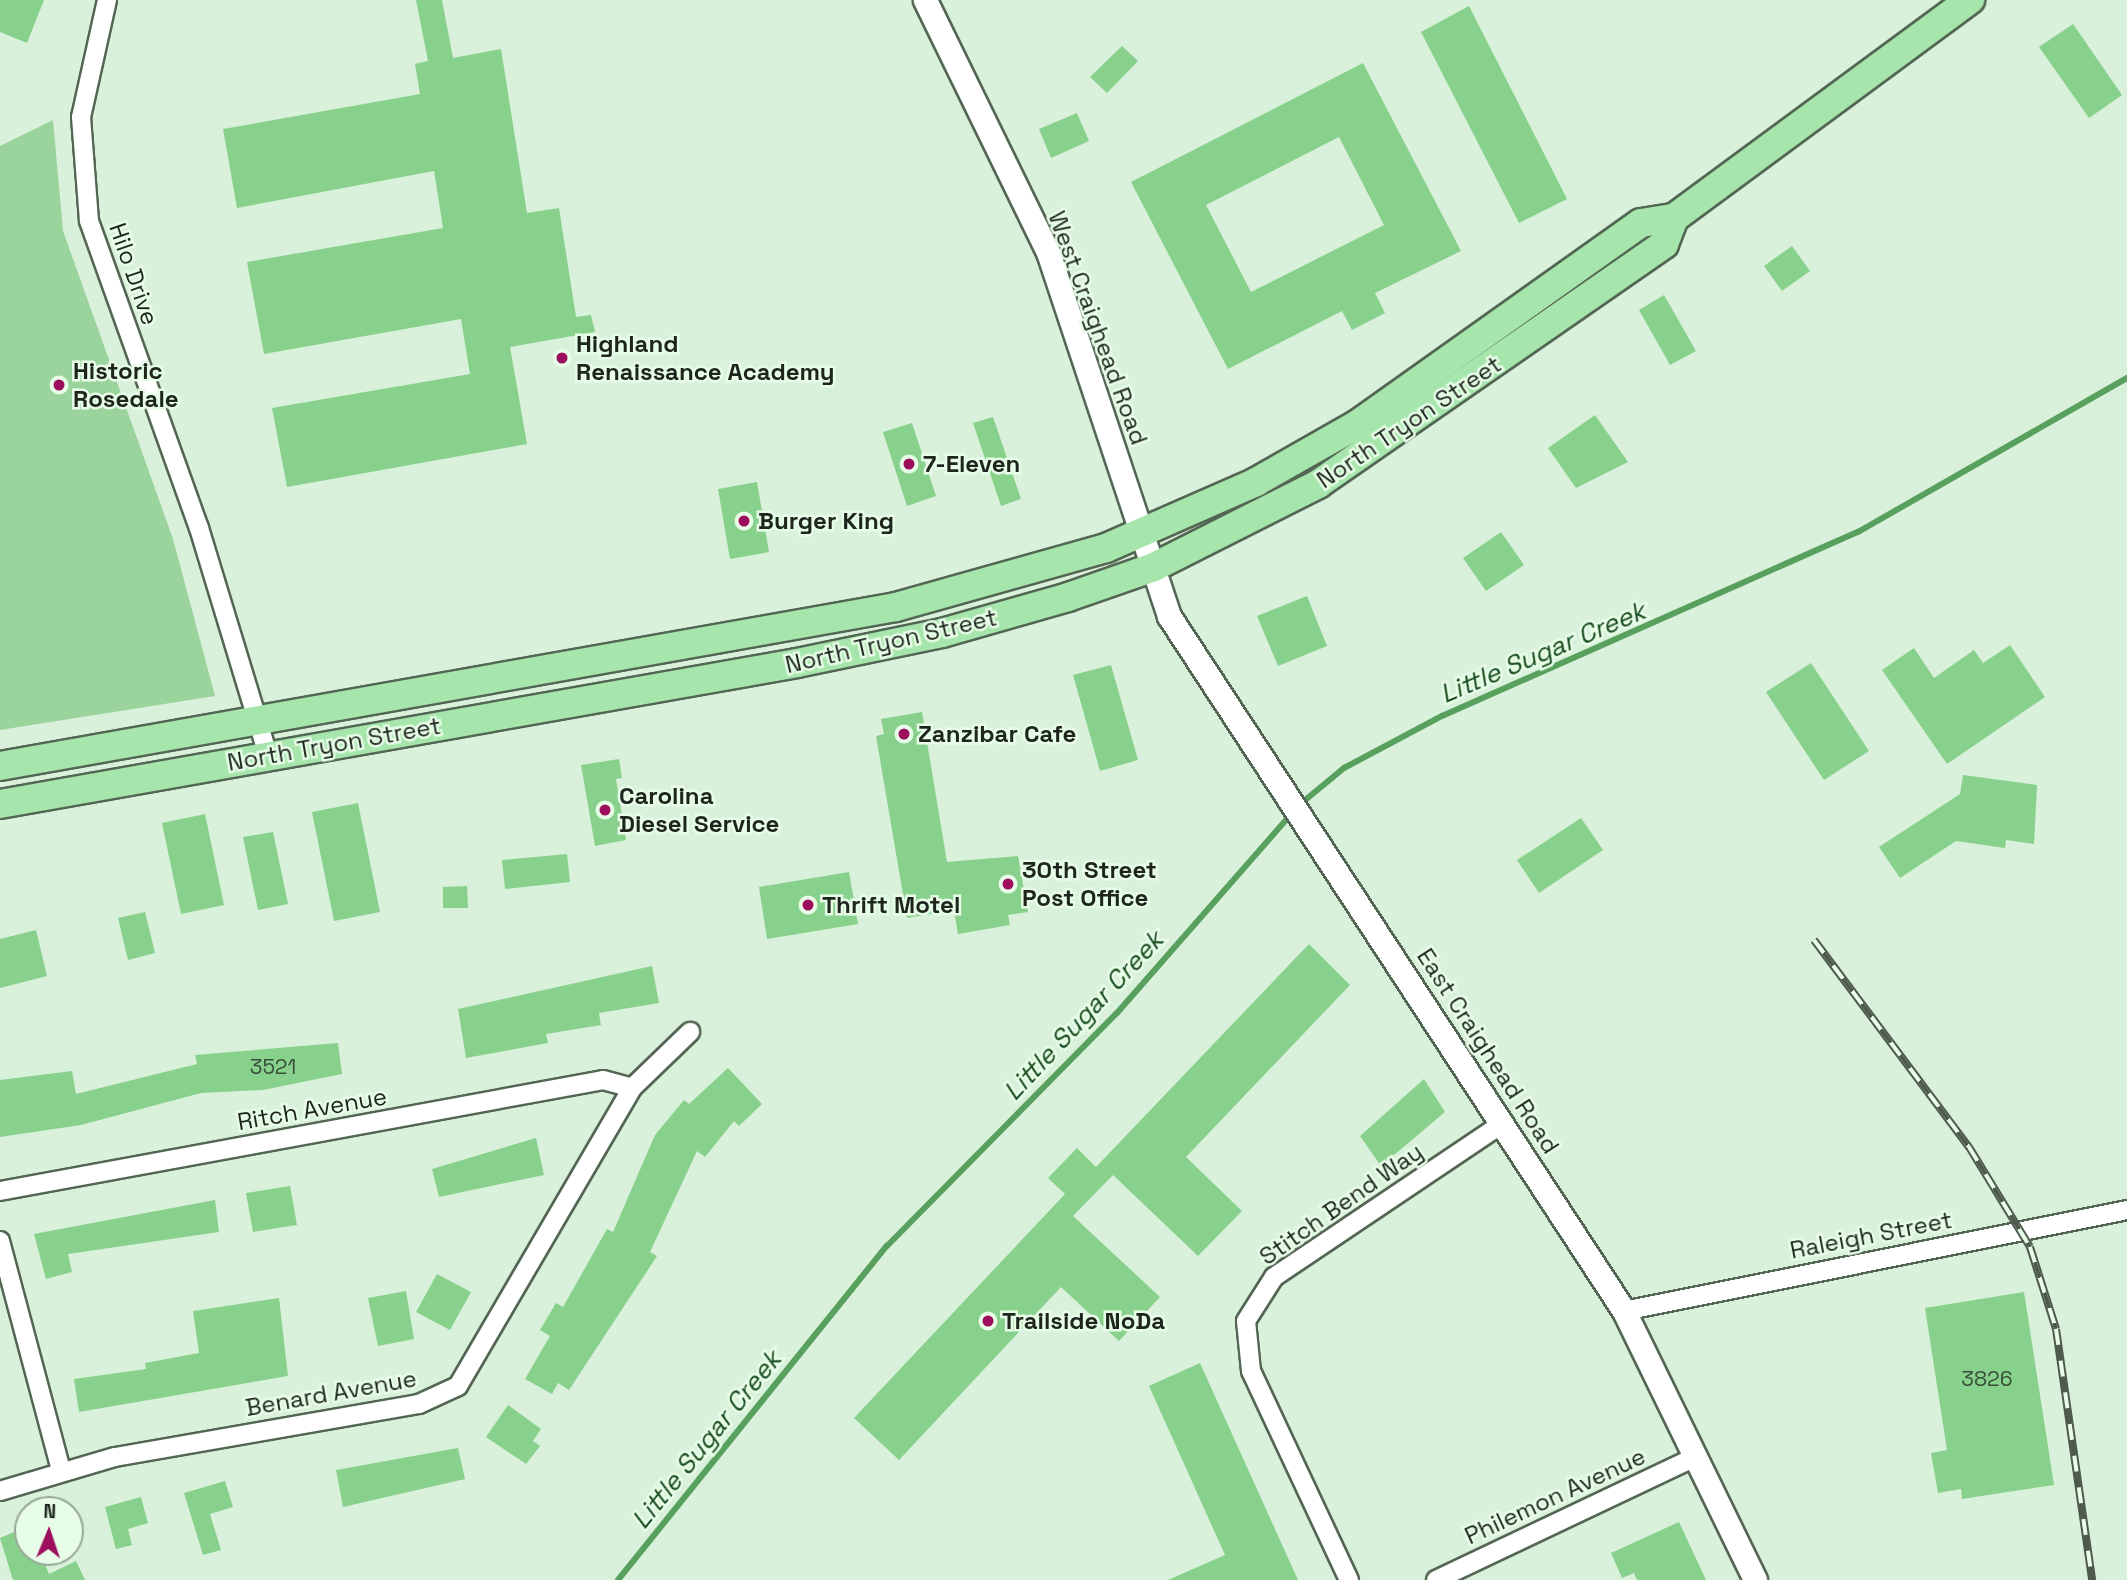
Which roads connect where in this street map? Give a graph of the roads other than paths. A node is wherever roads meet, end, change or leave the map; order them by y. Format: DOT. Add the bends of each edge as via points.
graph roads {
  1 [pos="107,0"];
  2 [pos="925,0"];
  3 [pos="1970,0"];
  4 [pos="1674,218"];
  5 [pos="1143,533"];
  6 [pos="1154,566"];
  7 [pos="256,720"];
  8 [pos="268,755"];
  9 [pos="0,766"];
  10 [pos="0,804"];
  11 [pos="690,1032"];
  12 [pos="632,1088"];
  13 [pos="1503,1123"];
  14 [pos="0,1191"];
  15 [pos="2127,1210"];
  16 [pos="0,1241"];
  17 [pos="1624,1311"];
  18 [pos="1695,1457"];
  19 [pos="61,1470"];
  20 [pos="0,1491"];
  21 [pos="1349,1580"];
  22 [pos="1436,1580"];
  23 [pos="1755,1580"];
  1 -- 7 [label="street, Hilo Drive" via="81,117 89,221 199,528"];
  2 -- 5 [label="street, West Craighead Road" via="1048,252"];
  3 -- 4 [label="main road, North Tryon Street"];
  4 -- 5 [label="main road, North Tryon Street" via="1641,223 1358,424 1256,482"];
  4 -- 6 [label="main road, North Tryon Street" via="1664,244 1406,428 1277,507"];
  5 -- 6 [label="street, West Craighead Road"];
  5 -- 7 [label="main road, North Tryon Street" via="896,607"];
  6 -- 8 [label="main road, North Tryon Street" via="916,639"];
  6 -- 13 [label="street, East Craighead Road" via="1169,616"];
  7 -- 8 [label="street, Hilo Drive"];
  7 -- 9 [label="main road, North Tryon Street"];
  8 -- 10 [label="main road, North Tryon Street"];
  11 -- 12 [label="street, Benard Avenue"];
  12 -- 14 [label="street, Ritch Avenue" via="603,1080"];
  12 -- 19 [label="street, Benard Avenue" via="458,1386 418,1404"];
  13 -- 17 [label="street, East Craighead Road"];
  13 -- 21 [label="street, Stitch Bend Way" via="1274,1277 1246,1321 1251,1371"];
  15 -- 17 [label="street, Raleigh Street"];
  16 -- 19 [label="street"];
  17 -- 18 [label="street, East Craighead Road"];
  18 -- 22 [label="street, Philemon Avenue"];
  18 -- 23 [label="street, East Craighead Road"];
  19 -- 20 [label="street, Benard Avenue"];
}
